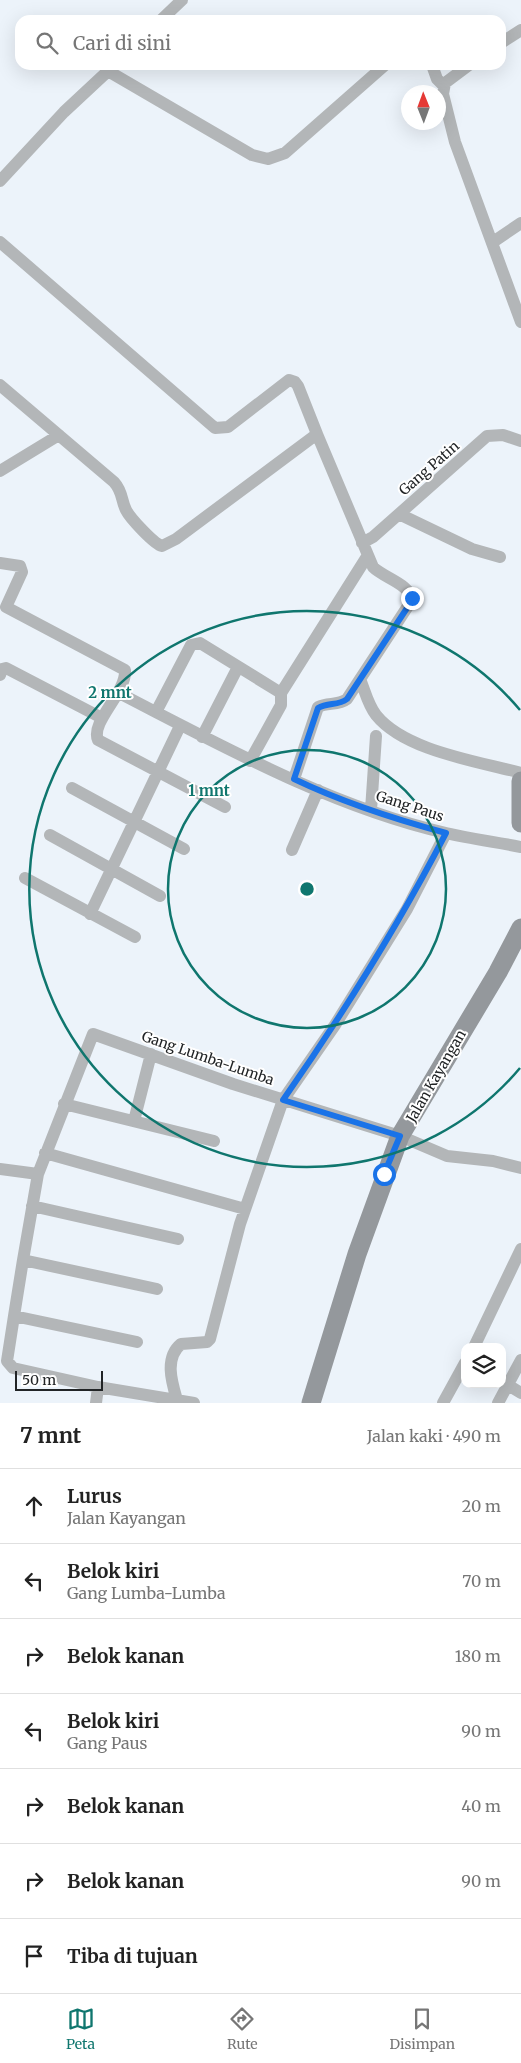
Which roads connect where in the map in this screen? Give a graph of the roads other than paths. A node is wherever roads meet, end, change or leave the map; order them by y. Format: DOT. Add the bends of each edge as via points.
graph roads {
  1 [pos="182,0"];
  2 [pos="166,15"];
  3 [pos="521,30"];
  4 [pos="506,40"];
  5 [pos="109,70"];
  6 [pos="114,70"];
  7 [pos="379,70"];
  8 [pos="434,70"];
  9 [pos="462,70"];
  10 [pos="443,85"];
  11 [pos="446,106"];
  12 [pos="0,181"];
  13 [pos="521,224"];
  14 [pos="0,242"];
  15 [pos="493,242"];
  16 [pos="521,322"];
  17 [pos="0,385"];
  18 [pos="317,434"];
  19 [pos="59,435"];
  20 [pos="521,441"];
  21 [pos="0,471"];
  22 [pos="399,514"];
  23 [pos="362,543"];
  24 [pos="368,555"];
  25 [pos="500,558"];
  26 [pos="0,563"];
  27 [pos="3,613"];
  28 [pos="238,667"];
  29 [pos="0,675"];
  30 [pos="360,679"];
  31 [pos="119,693"];
  32 [pos="281,693"];
  33 [pos="156,712"];
  34 [pos="102,718"];
  35 [pos="180,726"];
  36 [pos="376,736"];
  37 [pos="202,737"];
  38 [pos="250,761"];
  39 [pos="158,772"];
  40 [pos="521,773"];
  41 [pos="294,779"];
  42 [pos="521,780"];
  43 [pos="72,788"];
  44 [pos="318,790"];
  45 [pos="225,807"];
  46 [pos="371,810"];
  47 [pos="135,821"];
  48 [pos="521,823"];
  49 [pos="446,833"];
  50 [pos="50,835"];
  51 [pos="521,847"];
  52 [pos="184,849"];
  53 [pos="292,850"];
  54 [pos="112,869"];
  55 [pos="25,878"];
  56 [pos="160,896"];
  57 [pos="90,914"];
  58 [pos="521,928"];
  59 [pos="135,937"];
  60 [pos="151,1054"];
  61 [pos="283,1100"];
  62 [pos="64,1104"];
  63 [pos="134,1121"];
  64 [pos="400,1136"];
  65 [pos="214,1141"];
  66 [pos="45,1153"];
  67 [pos="521,1168"];
  68 [pos="0,1169"];
  69 [pos="38,1174"];
  70 [pos="32,1206"];
  71 [pos="245,1209"];
  72 [pos="178,1239"];
  73 [pos="521,1249"];
  74 [pos="23,1260"];
  75 [pos="157,1289"];
  76 [pos="14,1316"];
  77 [pos="137,1342"];
  78 [pos="476,1343"];
  79 [pos="521,1360"];
  80 [pos="461,1370"];
  81 [pos="508,1385"];
  82 [pos="98,1387"];
  83 [pos="521,1393"];
  84 [pos="177,1400"];
  85 [pos="96,1403"];
  86 [pos="194,1403"];
  87 [pos="311,1403"];
  88 [pos="443,1403"];
  89 [pos="498,1403"];
  1 -- 2 [label="street"];
  3 -- 4 [label="street"];
  5 -- 12 [label="street" via="64,112"];
  6 -- 7 [label="street" via="252,155 268,159 285,153"];
  8 -- 10 [label="street"];
  9 -- 10 [label="street"];
  11 -- 15 [label="street" via="455,142"];
  13 -- 15 [label="street"];
  14 -- 18 [label="street" via="215,428 228,427 289,380 298,386"];
  15 -- 16 [label="street"];
  17 -- 19 [label="street"];
  18 -- 19 [label="street" via="176,539 162,546 129,516 121,490"];
  18 -- 23 [label="street"];
  19 -- 21 [label="street"];
  20 -- 22 [label="street, Gang Patin" via="494,434 487,436"];
  22 -- 23 [label="street, Gang Patin"];
  22 -- 25 [label="street" via="472,549"];
  23 -- 24 [label="street"];
  24 -- 30 [label="street" via="380,574 405,587 412,600"];
  24 -- 32 [label="street"];
  26 -- 27 [label="street" via="20,566 22,572"];
  27 -- 31 [label="street" via="124,669 126,676"];
  28 -- 32 [label="street"];
  28 -- 33 [label="street" via="200,643 193,644"];
  28 -- 37 [label="street"];
  29 -- 34 [label="street" via="6,668"];
  30 -- 40 [label="street" via="374,712 390,728 424,746"];
  30 -- 41 [label="street" via="342,703 324,704 318,708"];
  31 -- 33 [label="street, Gang Paus"];
  31 -- 34 [label="street"];
  32 -- 38 [label="street" via="281,705"];
  33 -- 35 [label="street, Gang Paus"];
  34 -- 39 [label="street" via="96,734 98,740"];
  35 -- 37 [label="street, Gang Paus"];
  35 -- 39 [label="street"];
  36 -- 46 [label="street"];
  37 -- 38 [label="street, Gang Paus"];
  38 -- 41 [label="street, Gang Paus"];
  39 -- 45 [label="street"];
  39 -- 47 [label="street"];
  41 -- 44 [label="street, Gang Paus"];
  42 -- 48 [label="street"];
  43 -- 47 [label="street"];
  44 -- 46 [label="street, Gang Paus"];
  44 -- 53 [label="street"];
  46 -- 49 [label="street, Gang Paus"];
  47 -- 52 [label="street"];
  47 -- 54 [label="street"];
  49 -- 51 [label="street, Gang Paus"];
  49 -- 61 [label="street" via="407,909 335,1025"];
  50 -- 54 [label="street"];
  54 -- 56 [label="street"];
  54 -- 57 [label="street"];
  55 -- 57 [label="street"];
  57 -- 59 [label="street"];
  58 -- 64 [label="street, Jalan Kayangan"];
  60 -- 61 [label="street, Gang Lumba-Lumba"];
  60 -- 62 [label="street, Gang Lumba-Lumba" via="93,1034"];
  60 -- 63 [label="street"];
  61 -- 64 [label="street, Gang Lumba-Lumba"];
  61 -- 71 [label="street"];
  62 -- 63 [label="street"];
  62 -- 66 [label="street"];
  63 -- 65 [label="street"];
  64 -- 67 [label="street, Gang Lumba-Lumba" via="447,1156"];
  64 -- 87 [label="street, Jalan Kayangan" via="357,1254"];
  66 -- 69 [label="street"];
  66 -- 71 [label="street"];
  68 -- 69 [label="street"];
  69 -- 70 [label="street"];
  70 -- 72 [label="street"];
  70 -- 74 [label="street"];
  71 -- 84 [label="street" via="210,1339 181,1344 174,1354 171,1377"];
  73 -- 78 [label="street"];
  74 -- 75 [label="street"];
  74 -- 76 [label="street"];
  76 -- 77 [label="street"];
  76 -- 82 [label="street" via="8,1364 13,1368"];
  79 -- 81 [label="street"];
  80 -- 88 [label="street"];
  81 -- 83 [label="street"];
  81 -- 89 [label="street"];
  82 -- 84 [label="street"];
  82 -- 85 [label="street"];
  84 -- 86 [label="street"];
}
